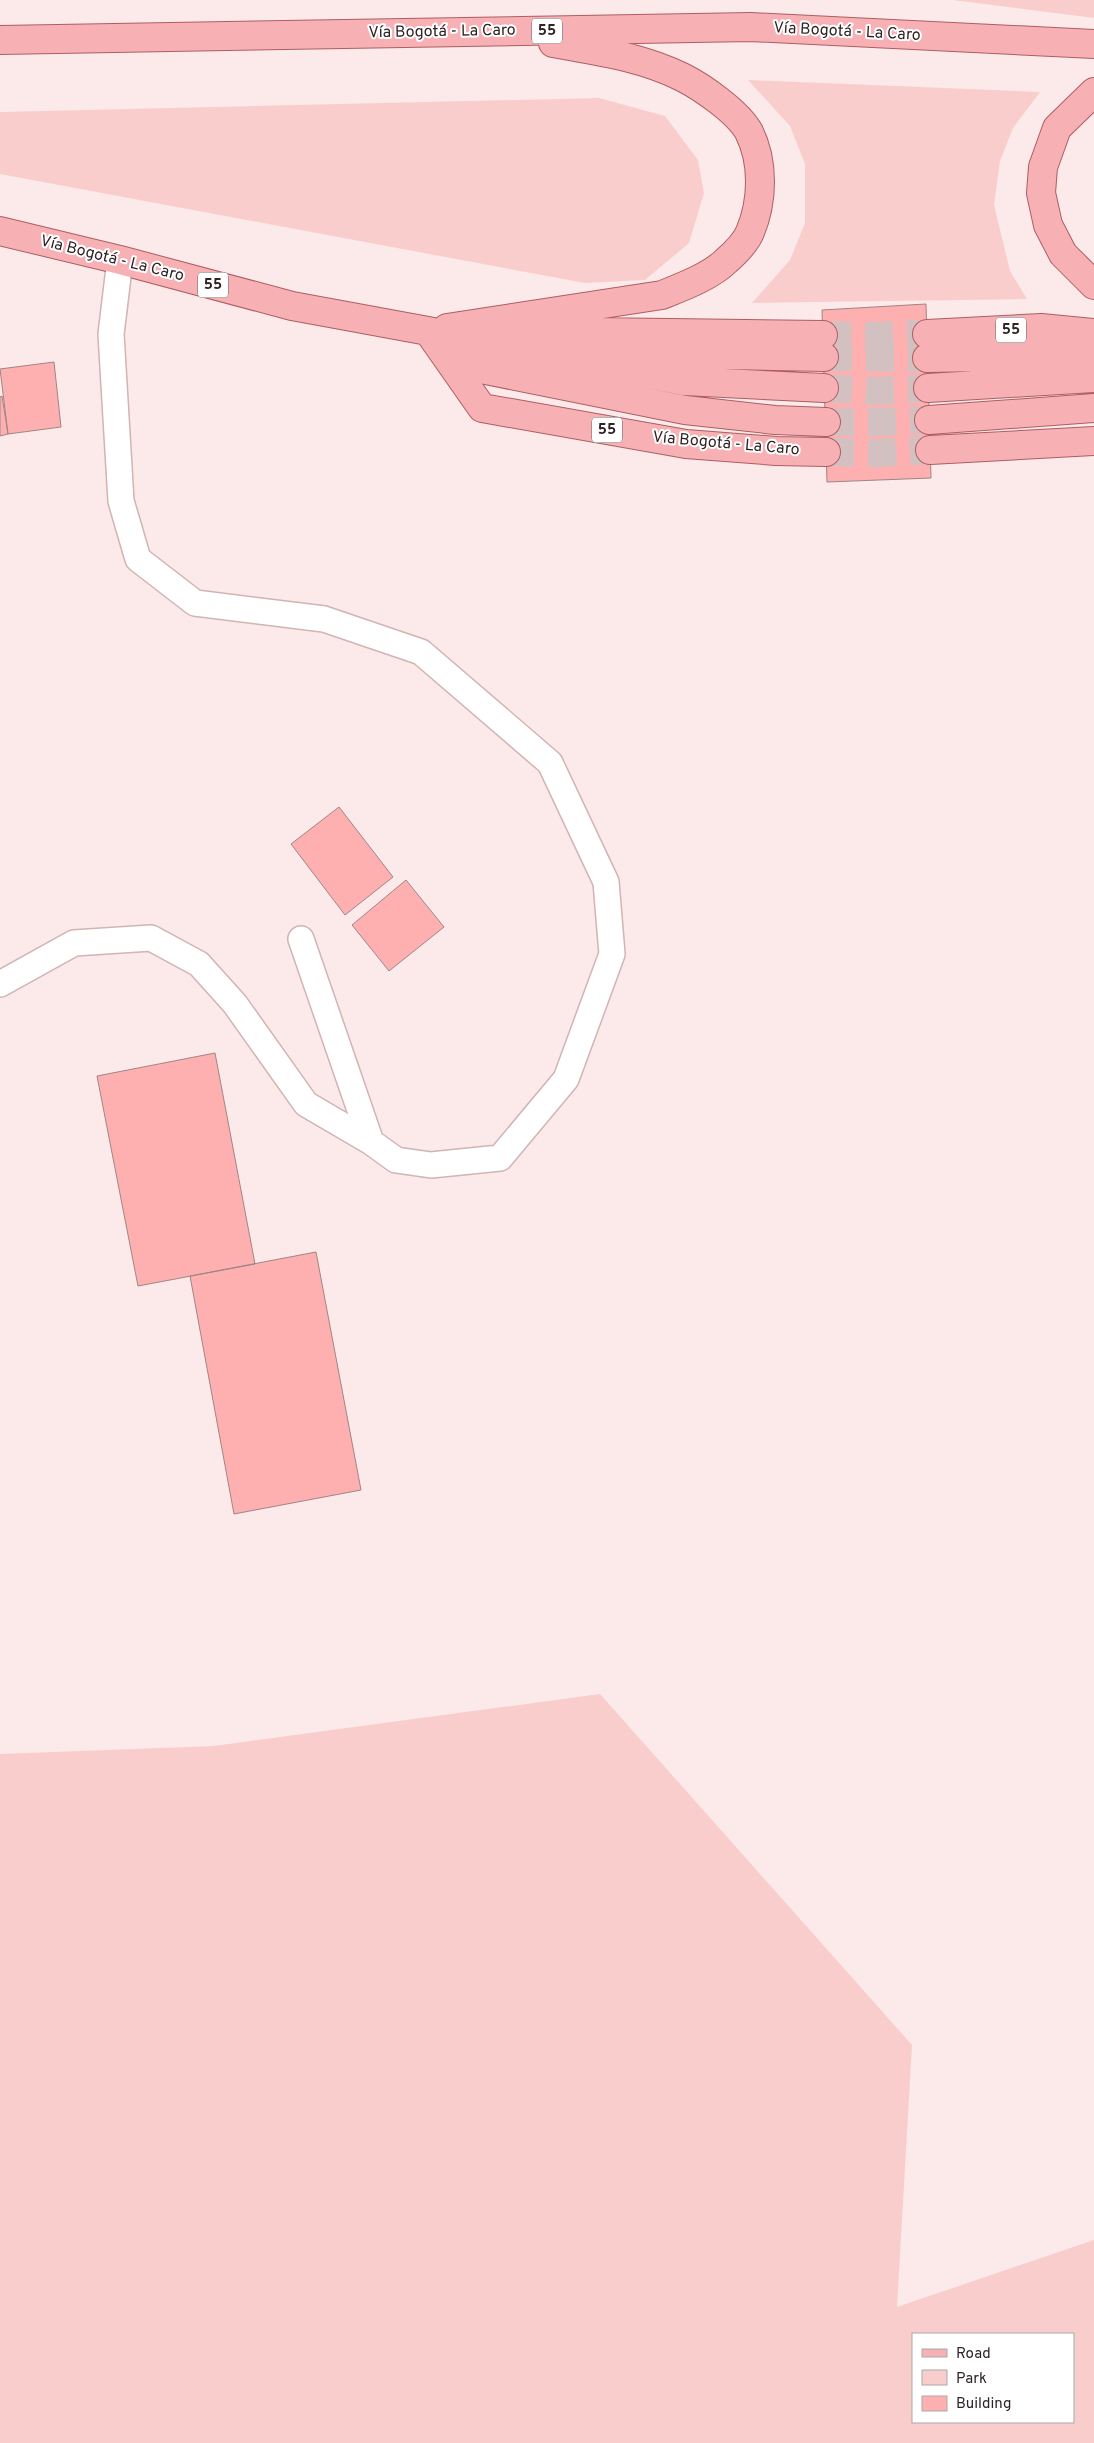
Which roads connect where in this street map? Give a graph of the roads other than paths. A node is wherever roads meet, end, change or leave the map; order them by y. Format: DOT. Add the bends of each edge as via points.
graph roads {
  1 [pos="492,31"];
  2 [pos="0,40"];
  3 [pos="1094,44"];
  4 [pos="1094,92"];
  5 [pos="0,231"];
  6 [pos="120,260"];
  7 [pos="1094,285"];
  8 [pos="428,330"];
  9 [pos="1094,333"];
  10 [pos="823,346"];
  11 [pos="1094,355"];
  12 [pos="1094,378"];
  13 [pos="824,388"];
  14 [pos="928,388"];
  15 [pos="1094,408"];
  16 [pos="929,420"];
  17 [pos="826,422"];
  18 [pos="1094,441"];
  19 [pos="930,450"];
  20 [pos="826,452"];
  21 [pos="301,939"];
  22 [pos="0,984"];
  23 [pos="371,1142"];
  1 -- 2 [label="main road, Vía Bogotá - La Caro / 55"];
  1 -- 3 [label="main road, Vía Bogotá - La Caro / 55" via="751,27"];
  1 -- 8 [label="main road" via="632,58 682,77 724,104 748,131 760,165 760,197 750,233 725,263 671,292"];
  4 -- 7 [label="main road" via="1057,128 1042,167 1041,194 1048,225 1063,254"];
  5 -- 6 [label="main road, Vía Bogotá - La Caro / 55"];
  6 -- 8 [label="main road, Vía Bogotá - La Caro / 55" via="292,306"];
  6 -- 23 [label="lane" via="111,334 121,501 138,559 195,603 324,619 421,652 550,763 606,882 612,954 566,1079 500,1158 431,1165 396,1160"];
  8 -- 10 [label="main road, Vía Bogotá - La Caro / 55" via="672,331"];
  8 -- 13 [label="main road, Vía Bogotá - La Caro / 55" via="684,381"];
  8 -- 17 [label="main road, Vía Bogotá - La Caro / 55" via="481,369 685,410"];
  8 -- 20 [label="main road, Vía Bogotá - La Caro / 55" via="482,408 686,444"];
  9 -- 11 [label="main road, 55" via="1041,328 927,346"];
  12 -- 14 [label="main road"];
  15 -- 16 [label="main road"];
  18 -- 19 [label="main road"];
  21 -- 23 [label="lane"];
  22 -- 23 [label="lane" via="74,943 151,938 199,964 235,1004 306,1104"];
}
